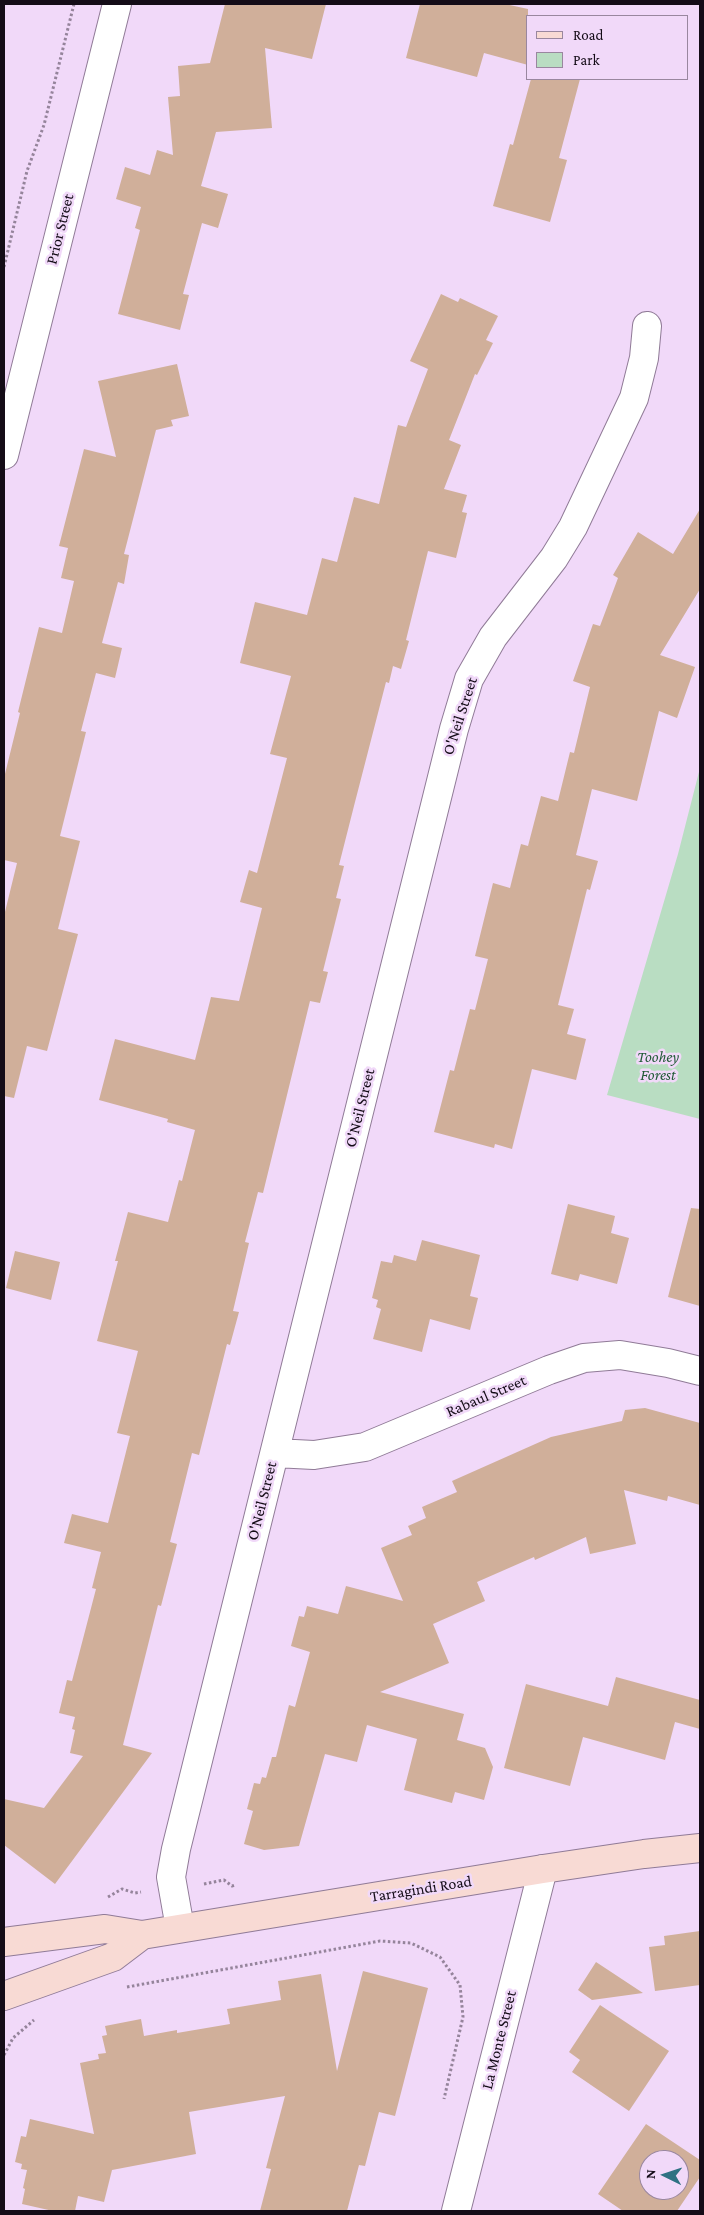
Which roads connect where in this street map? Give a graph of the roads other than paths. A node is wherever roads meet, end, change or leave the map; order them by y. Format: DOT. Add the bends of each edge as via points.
graph roads {
  1 [pos="117,4"];
  2 [pos="646,326"];
  3 [pos="4,455"];
  4 [pos="700,1371"];
  5 [pos="275,1453"];
  6 [pos="700,1848"];
  7 [pos="543,1869"];
  8 [pos="180,1928"];
  9 [pos="142,1935"];
  10 [pos="4,1942"];
  11 [pos="4,1996"];
  12 [pos="456,2211"];
  1 -- 3 [label="street, Prior Street"];
  2 -- 5 [label="street, O'Neil Street" via="644,358 634,398 573,527 554,558 493,637 469,680 451,738"];
  4 -- 5 [label="street, Rabaul Street" via="668,1362 620,1355 584,1358 365,1447 314,1456"];
  5 -- 8 [label="street, O'Neil Street" via="176,1849 171,1877"];
  6 -- 7 [label="street, Tarragindi Road"];
  7 -- 8 [label="street, Tarragindi Road"];
  7 -- 12 [label="street, La Monte Street"];
  8 -- 9 [label="street, Tarragindi Road"];
  9 -- 10 [label="street, Tarragindi Road" via="105,1929"];
  9 -- 11 [label="street, Tarragindi Road" via="113,1957"];
}
